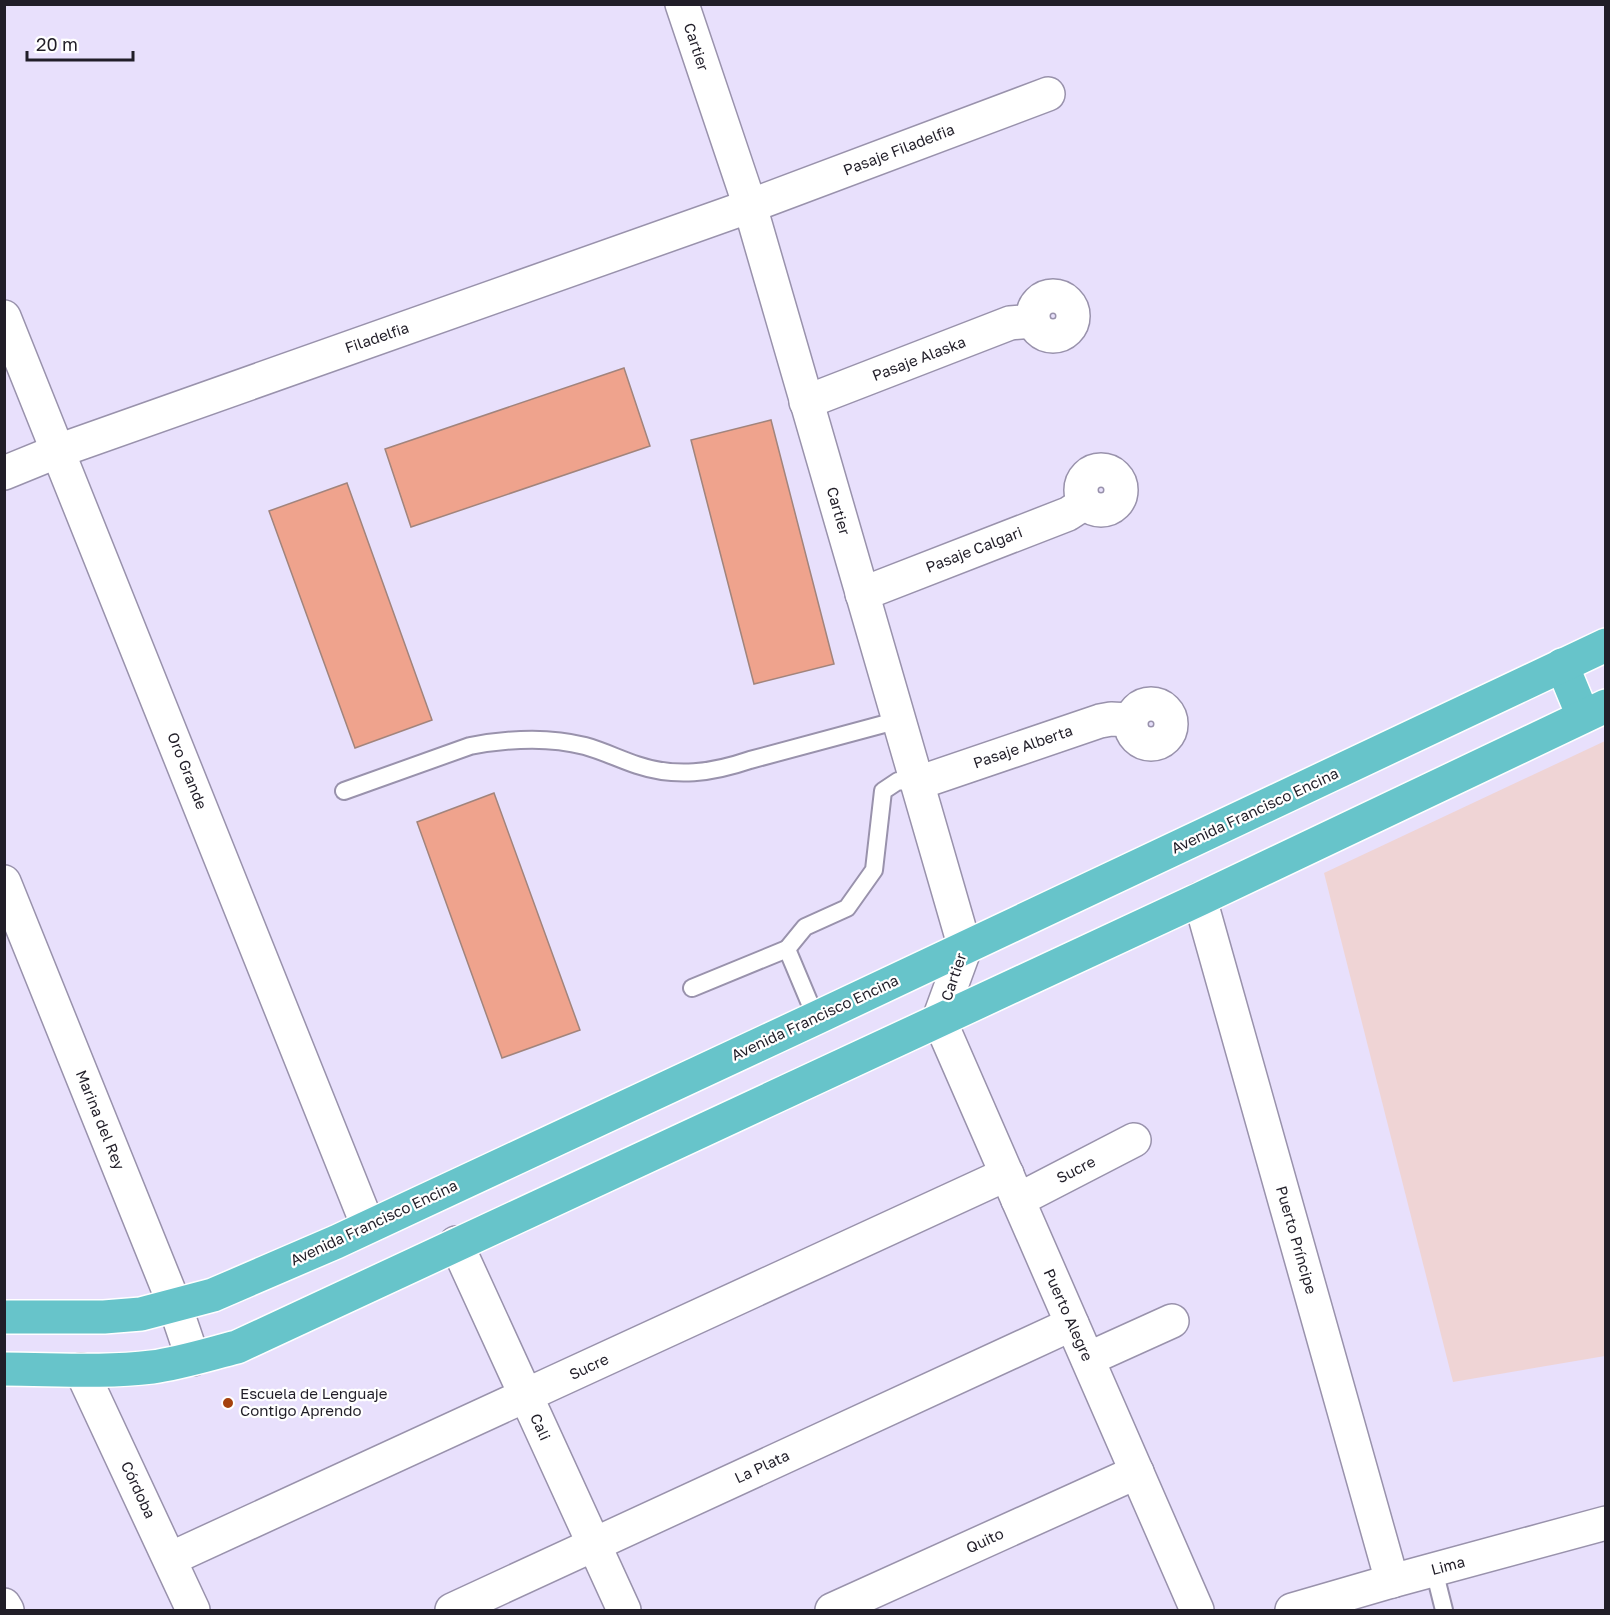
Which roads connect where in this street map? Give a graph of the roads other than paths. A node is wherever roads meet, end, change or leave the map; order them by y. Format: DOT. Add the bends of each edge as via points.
graph roads {
  1 [pos="682,4"];
  2 [pos="1048,94"];
  3 [pos="750,206"];
  4 [pos="4,317"];
  5 [pos="1033,321"];
  6 [pos="807,402"];
  7 [pos="58,451"];
  8 [pos="4,473"];
  9 [pos="1085,503"];
  10 [pos="862,594"];
  11 [pos="1605,645"];
  12 [pos="1562,665"];
  13 [pos="1594,711"];
  14 [pos="898,720"];
  15 [pos="1130,720"];
  16 [pos="918,783"];
  17 [pos="344,791"];
  18 [pos="4,882"];
  19 [pos="1200,898"];
  20 [pos="965,948"];
  21 [pos="787,949"];
  22 [pos="692,988"];
  23 [pos="816,1018"];
  24 [pos="939,1019"];
  25 [pos="1134,1140"];
  26 [pos="1013,1187"];
  27 [pos="368,1226"];
  28 [pos="456,1243"];
  29 [pos="175,1306"];
  30 [pos="4,1317"];
  31 [pos="1172,1321"];
  32 [pos="1072,1324"];
  33 [pos="192,1359"];
  34 [pos="1088,1359"];
  35 [pos="4,1369"];
  36 [pos="81,1370"];
  37 [pos="526,1396"];
  38 [pos="1137,1472"];
  39 [pos="1605,1523"];
  40 [pos="594,1545"];
  41 [pos="170,1559"];
  42 [pos="1434,1570"];
  43 [pos="1392,1581"];
  44 [pos="4,1605"];
  45 [pos="7,1611"];
  46 [pos="193,1611"];
  47 [pos="452,1611"];
  48 [pos="624,1611"];
  49 [pos="832,1611"];
  50 [pos="1197,1611"];
  51 [pos="1292,1611"];
  52 [pos="1444,1611"];
  1 -- 3 [label="street, Cartier"];
  2 -- 3 [label="street, Pasaje Filadelfia"];
  3 -- 6 [label="street, Cartier"];
  3 -- 7 [label="street, Filadelfia"];
  4 -- 7 [label="street, Oro Grande"];
  5 -- 6 [label="street, Pasaje Alaska" via="1011,323"];
  6 -- 10 [label="street, Cartier"];
  7 -- 8 [label="street, Filadelfia"];
  7 -- 27 [label="street, Oro Grande"];
  9 -- 10 [label="street, Pasaje Calgari" via="1068,514"];
  10 -- 14 [label="street, Cartier"];
  11 -- 12 [label="main road, Avenida Francisco Encina"];
  12 -- 13 [label="main road"];
  12 -- 20 [label="main road, Avenida Francisco Encina"];
  13 -- 19 [label="main road"];
  14 -- 16 [label="street, Cartier"];
  14 -- 17 [label="lane" via="727,768 679,774 549,740 492,742 470,746"];
  15 -- 16 [label="street, Pasaje Alberta" via="1100,721"];
  16 -- 20 [label="street, Cartier"];
  16 -- 21 [label="lane" via="898,781 883,791 874,870 847,908 805,927"];
  18 -- 29 [label="street, Marina del Rey"];
  19 -- 24 [label="main road"];
  19 -- 43 [label="street, Puerto Príncipe"];
  20 -- 23 [label="main road, Avenida Francisco Encina"];
  20 -- 24 [label="street, Cartier"];
  21 -- 22 [label="lane"];
  21 -- 23 [label="lane"];
  23 -- 27 [label="main road, Avenida Francisco Encina"];
  24 -- 26 [label="street, Puerto Alegre"];
  24 -- 28 [label="main road"];
  25 -- 26 [label="street, Sucre"];
  26 -- 32 [label="street, Puerto Alegre"];
  26 -- 37 [label="street, Sucre"];
  27 -- 29 [label="main road, Avenida Francisco Encina" via="213,1295"];
  28 -- 33 [label="main road" via="237,1347"];
  28 -- 37 [label="street, Cali"];
  29 -- 30 [label="main road, Avenida Francisco Encina" via="114,1316"];
  29 -- 33 [label="street, Marina del Rey"];
  31 -- 34 [label="street"];
  32 -- 34 [label="street, Puerto Alegre"];
  32 -- 40 [label="street, La Plata"];
  33 -- 36 [label="main road" via="151,1367"];
  34 -- 38 [label="street, Puerto Alegre"];
  35 -- 36 [label="main road"];
  36 -- 41 [label="street, Córdoba"];
  37 -- 40 [label="street, Cali"];
  37 -- 41 [label="street, Sucre"];
  38 -- 49 [label="street, Quito"];
  38 -- 50 [label="street, Puerto Alegre"];
  39 -- 42 [label="street, Lima"];
  40 -- 47 [label="street, La Plata"];
  40 -- 48 [label="street, Cali"];
  41 -- 46 [label="street, Córdoba"];
  42 -- 43 [label="street, Lima"];
  42 -- 52 [label="lane"];
  43 -- 51 [label="street, Lima"];
  44 -- 45 [label="street"];
}
